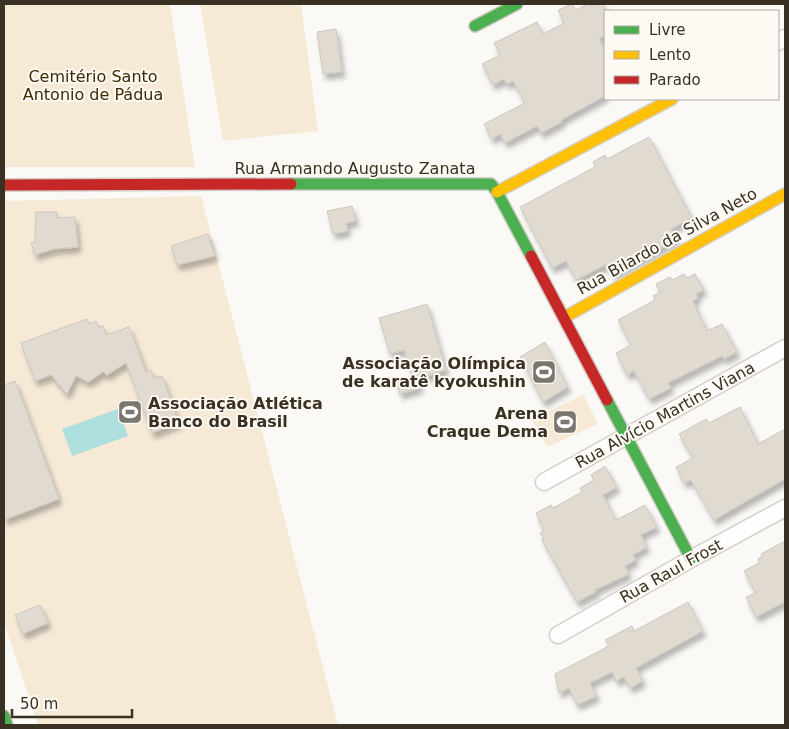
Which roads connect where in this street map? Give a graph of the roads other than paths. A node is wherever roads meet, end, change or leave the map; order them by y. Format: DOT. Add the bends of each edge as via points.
graph roads {
  1 [pos="518,4"];
  2 [pos="475,26"];
  3 [pos="670,100"];
  4 [pos="4,185"];
  5 [pos="497,192"];
  6 [pos="785,194"];
  7 [pos="565,317"];
  8 [pos="785,348"];
  9 [pos="627,437"];
  10 [pos="544,482"];
  11 [pos="785,508"];
  12 [pos="691,559"];
  13 [pos="558,635"];
  14 [pos="4,716"];
  15 [pos="7,725"];
  1 -- 2 [label="street"];
  3 -- 5 [label="street"];
  4 -- 5 [label="street, Rua Armando Augusto Zanata" via="491,184"];
  5 -- 7 [label="street"];
  6 -- 7 [label="street, Rua Bilardo da Silva Neto"];
  7 -- 9 [label="street"];
  8 -- 9 [label="street, Rua Alvício Martins Viana"];
  9 -- 10 [label="street, Rua Alvício Martins Viana"];
  9 -- 12 [label="street"];
  11 -- 12 [label="street, Rua Raul Frost"];
  12 -- 13 [label="street, Rua Raul Frost"];
  14 -- 15 [label="street"];
}
